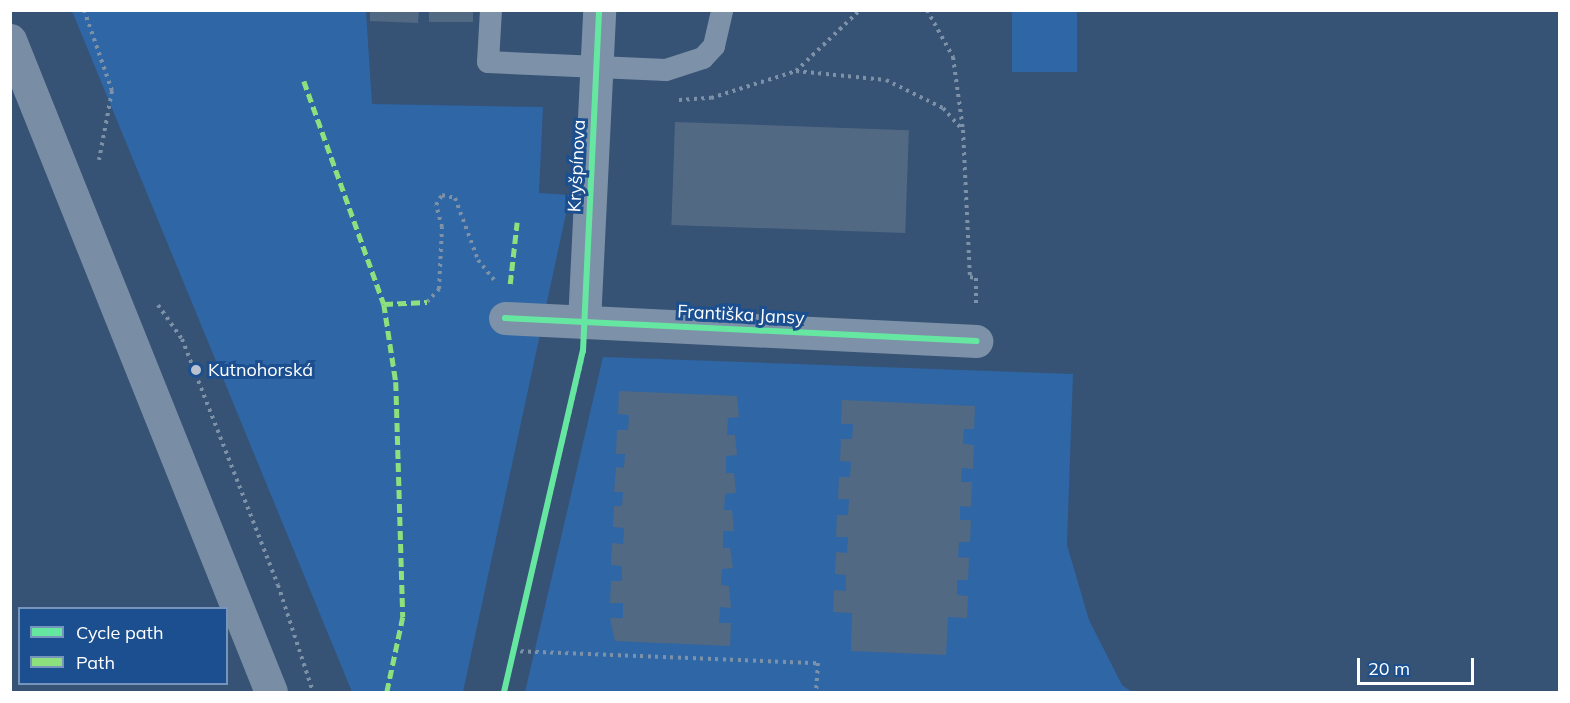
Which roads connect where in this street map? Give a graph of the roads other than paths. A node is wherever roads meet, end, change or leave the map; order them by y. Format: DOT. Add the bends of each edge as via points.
graph roads {
  1 [pos="490,10"];
  2 [pos="598,10"];
  3 [pos="722,10"];
  4 [pos="10,40"];
  5 [pos="596,67"];
  6 [pos="505,318"];
  7 [pos="584,322"];
  8 [pos="976,341"];
  9 [pos="271,693"];
  1 -- 5 [label="lane" via="488,62"];
  2 -- 5 [label="street, Kryšpínova"];
  3 -- 5 [label="lane" via="714,46 688,66"];
  4 -- 9 [label="main road"];
  5 -- 7 [label="street, Kryšpínova"];
  6 -- 7 [label="street, Františka Jansy"];
  7 -- 8 [label="street, Františka Jansy"];
}
